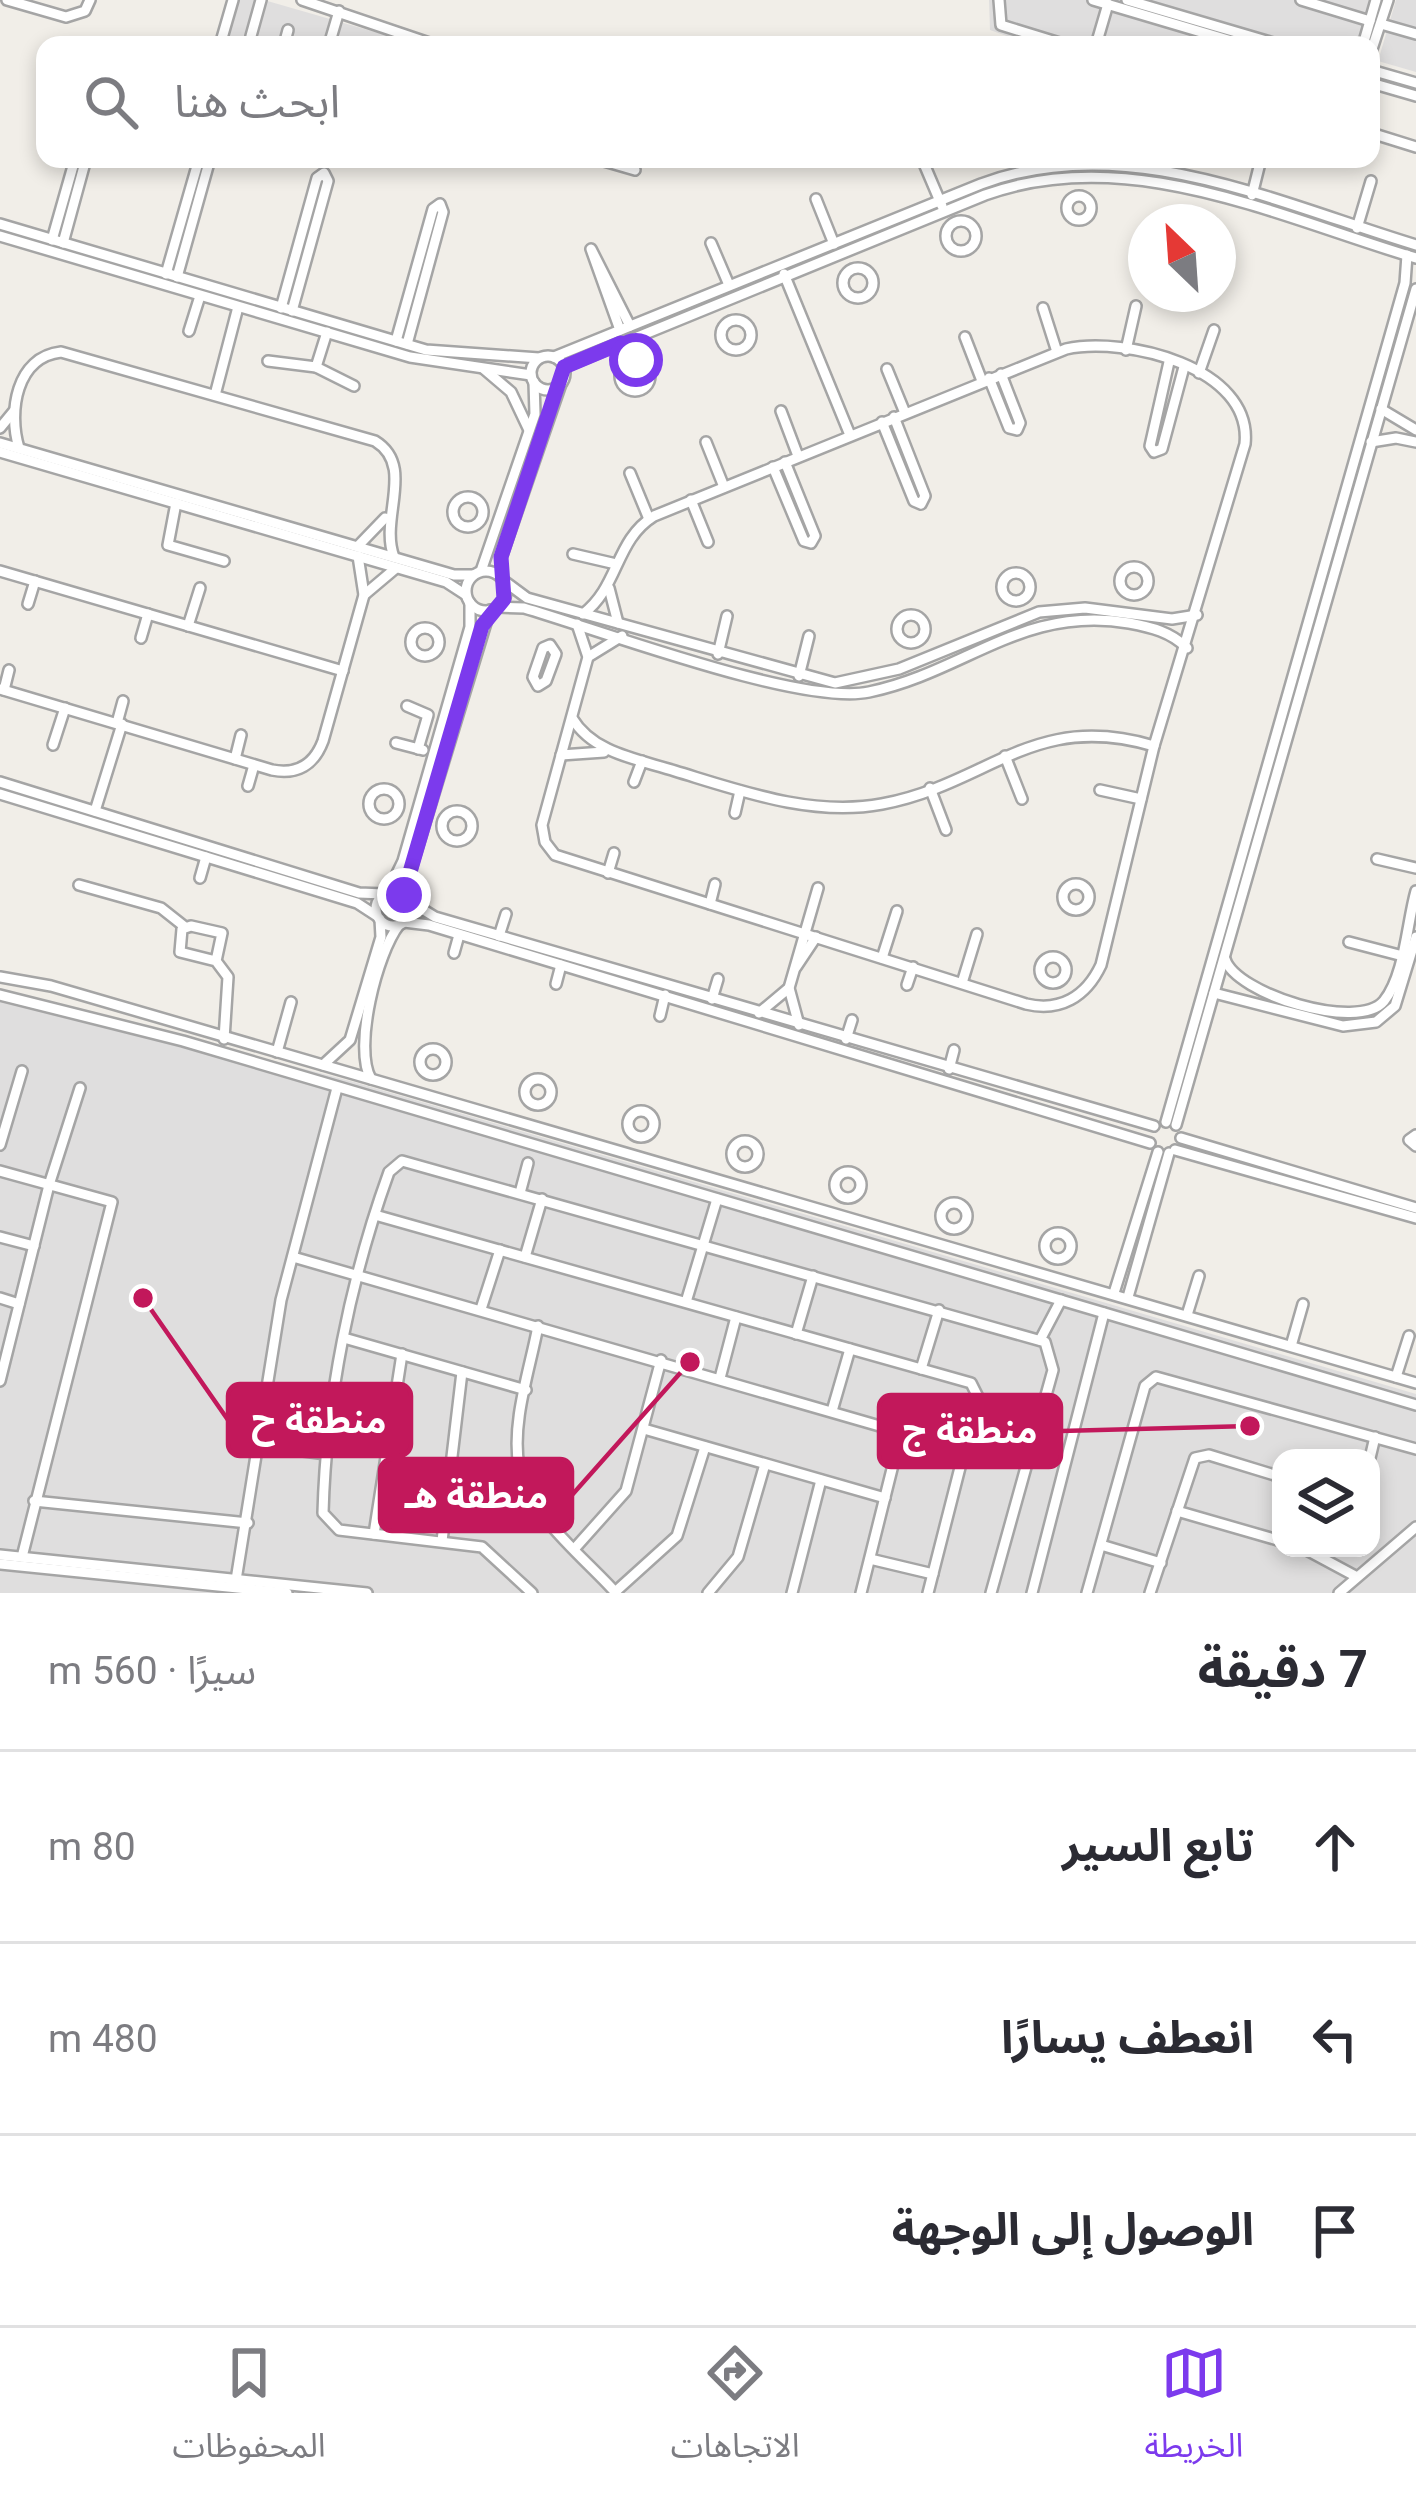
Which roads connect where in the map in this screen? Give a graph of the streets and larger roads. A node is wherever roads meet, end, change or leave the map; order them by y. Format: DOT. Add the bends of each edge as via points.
graph roads {
  1 [pos="7,0"];
  2 [pos="90,0"];
  3 [pos="233,0"];
  4 [pos="261,0"];
  5 [pos="302,0"];
  6 [pos="350,0"];
  7 [pos="1000,0"];
  8 [pos="1093,0"];
  9 [pos="1127,0"];
  10 [pos="1300,0"];
  11 [pos="1376,0"];
  12 [pos="1388,0"];
  13 [pos="1108,2"];
  14 [pos="1326,4"];
  15 [pos="343,12"];
  16 [pos="1375,22"];
  17 [pos="288,30"];
  18 [pos="1416,34"];
  19 [pos="223,36"];
  20 [pos="251,36"];
  21 [pos="286,36"];
  22 [pos="333,36"];
  23 [pos="410,36"];
  24 [pos="1035,36"];
  25 [pos="1099,36"];
  26 [pos="1216,36"];
  27 [pos="1249,36"];
  28 [pos="1368,36"];
  29 [pos="1373,36"];
  30 [pos="1380,73"];
  31 [pos="1416,83"];
  32 [pos="1380,86"];
  33 [pos="1416,96"];
  34 [pos="1380,136"];
  35 [pos="1416,147"];
  36 [pos="76,168"];
  37 [pos="81,168"];
  38 [pos="199,168"];
  39 [pos="205,168"];
  40 [pos="627,168"];
  41 [pos="926,168"];
  42 [pos="1034,168"];
  43 [pos="1164,168"];
  44 [pos="1259,168"];
  45 [pos="634,170"];
  46 [pos="1078,174"];
  47 [pos="76,177"];
  48 [pos="199,179"];
  49 [pos="1371,181"];
  50 [pos="1252,195"];
  51 [pos="1079,196"];
  52 [pos="1210,196"];
  53 [pos="816,199"];
  54 [pos="1209,204"];
  55 [pos="944,207"];
  56 [pos="315,209"];
  57 [pos="1294,215"];
  58 [pos="956,222"];
  59 [pos="0,224"];
  60 [pos="1358,228"];
  61 [pos="0,236"];
  62 [pos="431,239"];
  63 [pos="58,242"];
  64 [pos="711,243"];
  65 [pos="834,244"];
  66 [pos="1416,245"];
  67 [pos="845,251"];
  68 [pos="1411,256"];
  69 [pos="853,268"];
  70 [pos="127,269"];
  71 [pos="601,271"];
  72 [pos="784,274"];
  73 [pos="171,276"];
  74 [pos="729,285"];
  75 [pos="1416,289"];
  76 [pos="200,296"];
  77 [pos="722,299"];
  78 [pos="238,307"];
  79 [pos="1043,308"];
  80 [pos="287,309"];
  81 [pos="1135,312"];
  82 [pos="731,321"];
  83 [pos="625,328"];
  84 [pos="1214,330"];
  85 [pos="189,331"];
  86 [pos="327,332"];
  87 [pos="965,337"];
  88 [pos="393,343"];
  89 [pos="621,343"];
  90 [pos="1126,350"];
  91 [pos="1057,352"];
  92 [pos="1390,356"];
  93 [pos="554,357"];
  94 [pos="539,358"];
  95 [pos="268,361"];
  96 [pos="629,362"];
  97 [pos="1169,362"];
  98 [pos="564,367"];
  99 [pos="316,368"];
  100 [pos="1184,368"];
  101 [pos="484,369"];
  102 [pos="887,369"];
  103 [pos="1199,373"];
  104 [pos="991,378"];
  105 [pos="532,379"];
  106 [pos="561,384"];
  107 [pos="354,386"];
  108 [pos="215,395"];
  109 [pos="1381,409"];
  110 [pos="14,411"];
  111 [pos="781,411"];
  112 [pos="900,415"];
  113 [pos="882,422"];
  114 [pos="0,428"];
  115 [pos="1416,430"];
  116 [pos="530,432"];
  117 [pos="850,435"];
  118 [pos="0,442"];
  119 [pos="706,442"];
  120 [pos="1371,442"];
  121 [pos="1416,442"];
  122 [pos="0,452"];
  123 [pos="19,453"];
  124 [pos="798,457"];
  125 [pos="47,461"];
  126 [pos="785,462"];
  127 [pos="2,467"];
  128 [pos="773,467"];
  129 [pos="630,473"];
  130 [pos="917,475"];
  131 [pos="905,479"];
  132 [pos="724,487"];
  133 [pos="692,500"];
  134 [pos="176,503"];
  135 [pos="388,513"];
  136 [pos="806,513"];
  137 [pos="482,516"];
  138 [pos="794,518"];
  139 [pos="649,519"];
  140 [pos="501,521"];
  141 [pos="707,542"];
  142 [pos="358,551"];
  143 [pos="573,554"];
  144 [pos="224,561"];
  145 [pos="396,562"];
  146 [pos="616,564"];
  147 [pos="0,571"];
  148 [pos="477,573"];
  149 [pos="445,577"];
  150 [pos="502,579"];
  151 [pos="35,581"];
  152 [pos="200,588"];
  153 [pos="609,588"];
  154 [pos="1130,593"];
  155 [pos="364,595"];
  156 [pos="468,599"];
  157 [pos="1019,600"];
  158 [pos="525,603"];
  159 [pos="28,604"];
  160 [pos="494,609"];
  161 [pos="1127,611"];
  162 [pos="148,614"];
  163 [pos="1197,615"];
  164 [pos="727,616"];
  165 [pos="1024,616"];
  166 [pos="558,618"];
  167 [pos="580,619"];
  168 [pos="188,626"];
  169 [pos="621,630"];
  170 [pos="809,636"];
  171 [pos="142,638"];
  172 [pos="917,641"];
  173 [pos="550,645"];
  174 [pos="953,645"];
  175 [pos="437,647"];
  176 [pos="1187,648"];
  177 [pos="718,654"];
  178 [pos="588,657"];
  179 [pos="467,658"];
  180 [pos="925,658"];
  181 [pos="958,658"];
  182 [pos="484,666"];
  183 [pos="9,670"];
  184 [pos="343,670"];
  185 [pos="799,676"];
  186 [pos="2,689"];
  187 [pos="123,701"];
  188 [pos="407,706"];
  189 [pos="65,708"];
  190 [pos="572,717"];
  191 [pos="120,723"];
  192 [pos="242,735"];
  193 [pos="396,743"];
  194 [pos="53,745"];
  195 [pos="1154,746"];
  196 [pos="418,749"];
  197 [pos="614,751"];
  198 [pos="434,753"];
  199 [pos="560,755"];
  200 [pos="1005,756"];
  201 [pos="235,759"];
  202 [pos="642,760"];
  203 [pos="254,765"];
  204 [pos="0,782"];
  205 [pos="634,782"];
  206 [pos="248,786"];
  207 [pos="930,788"];
  208 [pos="1100,790"];
  209 [pos="740,791"];
  210 [pos="0,794"];
  211 [pos="1022,799"];
  212 [pos="1141,799"];
  213 [pos="398,808"];
  214 [pos="95,812"];
  215 [pos="735,813"];
  216 [pos="421,814"];
  217 [pos="167,819"];
  218 [pos="443,822"];
  219 [pos="946,830"];
  220 [pos="163,832"];
  221 [pos="281,853"];
  222 [pos="614,853"];
  223 [pos="206,857"];
  224 [pos="1377,859"];
  225 [pos="277,867"];
  226 [pos="1416,868"];
  227 [pos="608,873"];
  228 [pos="200,878"];
  229 [pos="715,884"];
  230 [pos="79,885"];
  231 [pos="818,888"];
  232 [pos="1416,891"];
  233 [pos="386,893"];
  234 [pos="408,899"];
  235 [pos="1089,901"];
  236 [pos="710,904"];
  237 [pos="1116,907"];
  238 [pos="897,911"];
  239 [pos="1413,912"];
  240 [pos="506,914"];
  241 [pos="378,918"];
  242 [pos="430,920"];
  243 [pos="401,924"];
  244 [pos="184,927"];
  245 [pos="803,933"];
  246 [pos="459,934"];
  247 [pos="977,934"];
  248 [pos="499,936"];
  249 [pos="816,937"];
  250 [pos="1416,938"];
  251 [pos="1349,942"];
  252 [pos="610,950"];
  253 [pos="454,953"];
  254 [pos="1400,955"];
  255 [pos="882,958"];
  256 [pos="1226,959"];
  257 [pos="216,961"];
  258 [pos="561,965"];
  259 [pos="605,967"];
  260 [pos="796,967"];
  261 [pos="913,968"];
  262 [pos="0,977"];
  263 [pos="718,979"];
  264 [pos="635,981"];
  265 [pos="1049,982"];
  266 [pos="962,983"];
  267 [pos="556,985"];
  268 [pos="907,985"];
  269 [pos="790,988"];
  270 [pos="1214,993"];
  271 [pos="0,994"];
  272 [pos="665,995"];
  273 [pos="712,999"];
  274 [pos="291,1002"];
  275 [pos="1036,1006"];
  276 [pos="759,1013"];
  277 [pos="660,1016"];
  278 [pos="1026,1019"];
  279 [pos="852,1020"];
  280 [pos="799,1025"];
  281 [pos="224,1039"];
  282 [pos="846,1039"];
  283 [pos="954,1050"];
  284 [pos="277,1052"];
  285 [pos="908,1062"];
  286 [pos="323,1065"];
  287 [pos="949,1069"];
  288 [pos="22,1071"];
  289 [pos="429,1074"];
  290 [pos="371,1079"];
  291 [pos="80,1088"];
  292 [pos="337,1088"];
  293 [pos="424,1095"];
  294 [pos="535,1105"];
  295 [pos="1165,1124"];
  296 [pos="528,1125"];
  297 [pos="1416,1135"];
  298 [pos="638,1137"];
  299 [pos="1181,1138"];
  300 [pos="0,1144"];
  301 [pos="1416,1146"];
  302 [pos="1163,1150"];
  303 [pos="633,1155"];
  304 [pos="528,1163"];
  305 [pos="742,1167"];
  306 [pos="0,1171"];
  307 [pos="1310,1182"];
  308 [pos="49,1185"];
  309 [pos="737,1185"];
  310 [pos="520,1193"];
  311 [pos="845,1197"];
  312 [pos="542,1199"];
  313 [pos="717,1199"];
  314 [pos="1416,1208"];
  315 [pos="840,1214"];
  316 [pos="375,1215"];
  317 [pos="1416,1218"];
  318 [pos="951,1229"];
  319 [pos="0,1237"];
  320 [pos="703,1245"];
  321 [pos="946,1245"];
  322 [pos="34,1246"];
  323 [pos="500,1250"];
  324 [pos="293,1256"];
  325 [pos="525,1257"];
  326 [pos="1055,1259"];
  327 [pos="358,1273"];
  328 [pos="1128,1274"];
  329 [pos="813,1276"];
  330 [pos="1051,1276"];
  331 [pos="1199,1276"];
  332 [pos="1114,1293"];
  333 [pos="1128,1297"];
  334 [pos="0,1298"];
  335 [pos="1061,1300"];
  336 [pos="686,1302"];
  337 [pos="19,1304"];
  338 [pos="1303,1304"];
  339 [pos="481,1310"];
  340 [pos="939,1310"];
  341 [pos="1103,1313"];
  342 [pos="1187,1315"];
  343 [pos="736,1317"];
  344 [pos="538,1326"];
  345 [pos="796,1334"];
  346 [pos="1409,1336"];
  347 [pos="344,1338"];
  348 [pos="1040,1340"];
  349 [pos="1291,1346"];
  350 [pos="850,1349"];
  351 [pos="402,1354"];
  352 [pos="661,1360"];
  353 [pos="921,1369"];
  354 [pos="462,1372"];
  355 [pos="1396,1377"];
  356 [pos="720,1378"];
  357 [pos="0,1381"];
  358 [pos="1416,1383"];
  359 [pos="526,1390"];
  360 [pos="1416,1405"];
  361 [pos="832,1411"];
  362 [pos="974,1417"];
  363 [pos="644,1429"];
  364 [pos="1375,1437"];
  365 [pos="898,1438"];
  366 [pos="258,1444"];
  367 [pos="705,1447"];
  368 [pos="1372,1449"];
  369 [pos="1416,1449"];
  370 [pos="326,1454"];
  371 [pos="765,1464"];
  372 [pos="1272,1475"];
  373 [pos="821,1480"];
  374 [pos="885,1498"];
  375 [pos="34,1501"];
  376 [pos="1177,1511"];
  377 [pos="248,1523"];
  378 [pos="1416,1527"];
  379 [pos="374,1534"];
  380 [pos="1272,1538"];
  381 [pos="442,1541"];
  382 [pos="1101,1545"];
  383 [pos="576,1547"];
  384 [pos="0,1555"];
  385 [pos="22,1557"];
  386 [pos="1320,1557"];
  387 [pos="870,1559"];
  388 [pos="1161,1563"];
  389 [pos="0,1564"];
  390 [pos="69,1566"];
  391 [pos="933,1574"];
  392 [pos="116,1576"];
  393 [pos="1357,1577"];
  394 [pos="236,1580"];
  395 [pos="115,1593"];
  396 [pos="287,1593"];
  397 [pos="367,1593"];
  398 [pos="532,1593"];
  399 [pos="615,1593"];
  400 [pos="708,1593"];
  401 [pos="792,1593"];
  402 [pos="861,1593"];
  403 [pos="928,1593"];
  404 [pos="991,1593"];
  405 [pos="1032,1593"];
  406 [pos="1087,1593"];
  407 [pos="1150,1593"];
  408 [pos="1339,1593"];
  1 -- 2 [label="street" via="72,17"];
  3 -- 19 [label="street"];
  4 -- 20 [label="street"];
  5 -- 15 [label="street"];
  6 -- 15 [label="street"];
  7 -- 24 [label="street" via="1001,26"];
  8 -- 13 [label="street"];
  9 -- 27 [label="street"];
  10 -- 14 [label="street"];
  11 -- 16 [label="street"];
  12 -- 16 [label="street"];
  13 -- 25 [label="street"];
  13 -- 26 [label="street"];
  14 -- 16 [label="street"];
  15 -- 22 [label="street"];
  15 -- 23 [label="street"];
  16 -- 18 [label="street"];
  16 -- 28 [label="street"];
  16 -- 29 [label="street"];
  17 -- 21 [label="street"];
  30 -- 31 [label="street"];
  32 -- 33 [label="street"];
  34 -- 35 [label="street"];
  36 -- 47 [label="street"];
  37 -- 47 [label="street"];
  38 -- 48 [label="street"];
  39 -- 48 [label="street"];
  40 -- 45 [label="street"];
  41 -- 55 [label="street"];
  42 -- 55 [label="street"];
  43 -- 50 [label="street"];
  44 -- 50 [label="street"];
  46 -- 51 [label="street"];
  46 -- 52 [label="street" via="1131,176"];
  46 -- 55 [label="street"];
  47 -- 63 [label="street"];
  48 -- 73 [label="street"];
  49 -- 60 [label="street"];
  50 -- 57 [label="street"];
  52 -- 54 [label="street"];
  52 -- 57 [label="street"];
  53 -- 65 [label="street"];
  55 -- 58 [label="street"];
  55 -- 65 [label="street"];
  55 -- 67 [label="street"];
  56 -- 80 [label="street"];
  57 -- 60 [label="street"];
  57 -- 68 [label="street"];
  59 -- 63 [label="street"];
  60 -- 66 [label="street"];
  61 -- 70 [label="street"];
  62 -- 88 [label="street"];
  63 -- 70 [label="street"];
  64 -- 74 [label="street"];
  65 -- 74 [label="street"];
  67 -- 69 [label="street"];
  67 -- 72 [label="street"];
  68 -- 92 [label="street"];
  70 -- 73 [label="street"];
  70 -- 76 [label="street"];
  71 -- 83 [label="street"];
  72 -- 77 [label="street"];
  72 -- 117 [label="street"];
  73 -- 80 [label="street"];
  74 -- 83 [label="street"];
  75 -- 92 [label="street"];
  76 -- 78 [label="street"];
  76 -- 85 [label="street"];
  77 -- 82 [label="street"];
  77 -- 89 [label="street"];
  78 -- 86 [label="street"];
  78 -- 108 [label="street"];
  79 -- 91 [label="street"];
  80 -- 88 [label="street"];
  81 -- 90 [label="street"];
  83 -- 93 [label="street"];
  84 -- 103 [label="street"];
  86 -- 88 [label="street"];
  86 -- 99 [label="street"];
  87 -- 104 [label="street"];
  88 -- 94 [label="street"];
  88 -- 101 [label="street"];
  89 -- 96 [label="street"];
  89 -- 98 [label="street"];
  90 -- 91 [label="street"];
  90 -- 97 [label="street"];
  91 -- 104 [label="street"];
  92 -- 109 [label="street"];
  92 -- 295 [label="street"];
  93 -- 94 [label="street"];
  93 -- 98 [label="street"];
  94 -- 105 [label="street"];
  95 -- 99 [label="street"];
  97 -- 100 [label="street"];
  97 -- 100 [label="street" via="1154,452 1162,449"];
  98 -- 106 [label="street"];
  99 -- 107 [label="street"];
  100 -- 103 [label="street"];
  101 -- 105 [label="street"];
  101 -- 116 [label="street" via="511,392"];
  102 -- 112 [label="street"];
  103 -- 163 [label="street" via="1233,398 1246,435"];
  104 -- 104 [label="street" via="1009,428 1017,430 1020,423"];
  104 -- 112 [label="street"];
  105 -- 106 [label="street" via="547,390"];
  105 -- 116 [label="street"];
  106 -- 150 [label="street" via="501,557"];
  108 -- 110 [label="street" via="55,352 27,370"];
  108 -- 135 [label="street" via="381,443 396,468"];
  109 -- 115 [label="street"];
  109 -- 120 [label="street"];
  110 -- 114 [label="street"];
  110 -- 123 [label="street"];
  111 -- 124 [label="street"];
  112 -- 113 [label="street"];
  112 -- 130 [label="street"];
  113 -- 117 [label="street"];
  113 -- 131 [label="street"];
  116 -- 140 [label="street"];
  117 -- 124 [label="street"];
  118 -- 123 [label="street"];
  119 -- 132 [label="street"];
  120 -- 121 [label="street"];
  120 -- 256 [label="street"];
  122 -- 123 [label="street"];
  123 -- 125 [label="street"];
  123 -- 127 [label="street"];
  124 -- 126 [label="street"];
  125 -- 134 [label="street"];
  125 -- 142 [label="street"];
  126 -- 128 [label="street"];
  126 -- 136 [label="street"];
  128 -- 132 [label="street"];
  128 -- 138 [label="street"];
  129 -- 139 [label="street"];
  130 -- 131 [label="street"];
  130 -- 131 [label="street" via="921,504"];
  132 -- 133 [label="street"];
  133 -- 139 [label="street"];
  133 -- 141 [label="street"];
  134 -- 142 [label="street"];
  134 -- 144 [label="street" via="168,544"];
  135 -- 142 [label="street"];
  135 -- 145 [label="street"];
  136 -- 138 [label="street"];
  136 -- 138 [label="street" via="811,544"];
  137 -- 140 [label="street"];
  139 -- 146 [label="street"];
  140 -- 148 [label="street"];
  142 -- 145 [label="street"];
  142 -- 155 [label="street"];
  143 -- 146 [label="street"];
  145 -- 149 [label="street"];
  145 -- 155 [label="street"];
  146 -- 153 [label="street"];
  147 -- 151 [label="street"];
  148 -- 149 [label="street"];
  148 -- 150 [label="street"];
  148 -- 156 [label="street"];
  149 -- 156 [label="street"];
  150 -- 158 [label="street"];
  150 -- 160 [label="street" via="506,595"];
  151 -- 159 [label="street"];
  151 -- 162 [label="street"];
  152 -- 168 [label="street"];
  153 -- 167 [label="street"];
  153 -- 169 [label="street"];
  154 -- 161 [label="street"];
  155 -- 184 [label="street"];
  156 -- 160 [label="street"];
  156 -- 179 [label="street"];
  157 -- 165 [label="street"];
  158 -- 160 [label="street"];
  158 -- 166 [label="street"];
  158 -- 167 [label="street"];
  160 -- 179 [label="street"];
  161 -- 163 [label="street"];
  161 -- 165 [label="street"];
  162 -- 168 [label="street"];
  162 -- 171 [label="street"];
  163 -- 176 [label="street"];
  164 -- 177 [label="street"];
  165 -- 174 [label="street"];
  166 -- 167 [label="street"];
  166 -- 173 [label="street"];
  167 -- 169 [label="street"];
  167 -- 178 [label="street"];
  168 -- 184 [label="street"];
  169 -- 177 [label="street"];
  169 -- 178 [label="street"];
  169 -- 181 [label="street" via="788,686 842,695"];
  170 -- 185 [label="street"];
  172 -- 180 [label="street"];
  174 -- 180 [label="street"];
  174 -- 181 [label="street"];
  175 -- 179 [label="street"];
  176 -- 181 [label="street" via="1160,630 1085,619 1032,626"];
  176 -- 195 [label="street"];
  177 -- 185 [label="street"];
  178 -- 190 [label="street"];
  179 -- 182 [label="street"];
  179 -- 198 [label="street"];
  179 -- 216 [label="street"];
  180 -- 185 [label="street" via="857,682"];
  183 -- 186 [label="street"];
  184 -- 203 [label="street" via="314,759 292,772"];
  186 -- 189 [label="street"];
  187 -- 191 [label="street"];
  188 -- 196 [label="street" via="428,715"];
  189 -- 191 [label="street"];
  189 -- 194 [label="street"];
  190 -- 197 [label="street" via="587,740"];
  190 -- 199 [label="street"];
  191 -- 201 [label="street"];
  191 -- 214 [label="street"];
  192 -- 201 [label="street"];
  193 -- 196 [label="street"];
  195 -- 200 [label="street" via="1077,734"];
  195 -- 212 [label="street"];
  196 -- 198 [label="street"];
  197 -- 199 [label="street"];
  197 -- 202 [label="street"];
  198 -- 216 [label="street"];
  199 -- 227 [label="street" via="545,842 560,858"];
  200 -- 207 [label="street"];
  200 -- 211 [label="street"];
  201 -- 203 [label="street"];
  202 -- 205 [label="street"];
  202 -- 209 [label="street"];
  203 -- 206 [label="street"];
  204 -- 214 [label="street"];
  207 -- 209 [label="street" via="845,807"];
  207 -- 219 [label="street"];
  208 -- 212 [label="street"];
  209 -- 215 [label="street"];
  210 -- 223 [label="street"];
  212 -- 237 [label="street"];
  213 -- 216 [label="street"];
  214 -- 220 [label="street"];
  216 -- 218 [label="street"];
  216 -- 233 [label="street"];
  216 -- 234 [label="street"];
  217 -- 220 [label="street"];
  220 -- 225 [label="street"];
  221 -- 225 [label="street"];
  222 -- 227 [label="street"];
  223 -- 228 [label="street"];
  223 -- 241 [label="street" via="357,902"];
  224 -- 226 [label="street"];
  225 -- 233 [label="street" via="359,893"];
  227 -- 236 [label="street"];
  229 -- 236 [label="street"];
  230 -- 244 [label="street" via="161,908"];
  231 -- 245 [label="street"];
  232 -- 239 [label="street"];
  233 -- 234 [label="street"];
  233 -- 241 [label="street" via="376,904"];
  234 -- 242 [label="street"];
  234 -- 243 [label="street"];
  235 -- 237 [label="street"];
  236 -- 245 [label="street"];
  237 -- 275 [label="street" via="1096,976 1074,998"];
  238 -- 255 [label="street"];
  239 -- 254 [label="street"];
  240 -- 248 [label="street"];
  241 -- 243 [label="street"];
  241 -- 286 [label="street" via="381,937 350,1040"];
  242 -- 243 [label="street"];
  242 -- 246 [label="street"];
  242 -- 248 [label="street"];
  243 -- 290 [label="street" via="389,940 362,1041"];
  244 -- 257 [label="street" via="180,952"];
  244 -- 257 [label="street" via="222,933"];
  245 -- 249 [label="street"];
  245 -- 260 [label="street"];
  246 -- 253 [label="street"];
  246 -- 258 [label="street"];
  247 -- 266 [label="street"];
  248 -- 259 [label="street"];
  249 -- 255 [label="street"];
  249 -- 260 [label="street"];
  250 -- 270 [label="street" via="1395,1006 1364,1026"];
  251 -- 254 [label="street"];
  252 -- 259 [label="street"];
  254 -- 256 [label="street" via="1384,1000 1353,1016 1250,987"];
  255 -- 261 [label="street"];
  256 -- 270 [label="street"];
  257 -- 281 [label="street" via="228,977"];
  258 -- 264 [label="street"];
  258 -- 267 [label="street"];
  259 -- 264 [label="street"];
  260 -- 269 [label="street"];
  261 -- 266 [label="street"];
  261 -- 268 [label="street"];
  262 -- 281 [label="street"];
  263 -- 273 [label="street"];
  264 -- 272 [label="street"];
  264 -- 273 [label="street"];
  265 -- 275 [label="street"];
  266 -- 275 [label="street"];
  269 -- 276 [label="street"];
  269 -- 280 [label="street"];
  270 -- 295 [label="street"];
  271 -- 292 [label="street"];
  272 -- 277 [label="street"];
  272 -- 285 [label="street"];
  273 -- 276 [label="street"];
  274 -- 284 [label="street"];
  275 -- 278 [label="street"];
  276 -- 280 [label="street"];
  279 -- 282 [label="street"];
  280 -- 282 [label="street"];
  281 -- 284 [label="street"];
  282 -- 285 [label="street"];
  283 -- 287 [label="street"];
  284 -- 286 [label="street"];
  285 -- 287 [label="street"];
  285 -- 302 [label="street"];
  286 -- 290 [label="street"];
  287 -- 295 [label="street"];
  288 -- 300 [label="street"];
  289 -- 293 [label="street"];
  290 -- 293 [label="street"];
  291 -- 308 [label="street"];
  292 -- 313 [label="street"];
  292 -- 324 [label="street"];
  293 -- 296 [label="street"];
  294 -- 296 [label="street"];
  295 -- 299 [label="street"];
  295 -- 302 [label="street"];
  296 -- 303 [label="street"];
  297 -- 301 [label="street" via="1409,1140"];
  298 -- 303 [label="street"];
  299 -- 302 [label="street"];
  299 -- 307 [label="street"];
  302 -- 307 [label="street"];
  302 -- 328 [label="street"];
  303 -- 309 [label="street"];
  304 -- 310 [label="street"];
  305 -- 309 [label="street"];
  306 -- 308 [label="street"];
  307 -- 314 [label="street"];
  307 -- 317 [label="street"];
  308 -- 322 [label="street"];
  308 -- 375 [label="street" via="112,1202"];
  309 -- 315 [label="street"];
  310 -- 312 [label="street"];
  310 -- 316 [label="street" via="402,1161 392,1167"];
  311 -- 315 [label="street"];
  312 -- 320 [label="street"];
  312 -- 325 [label="street"];
  313 -- 320 [label="street"];
  313 -- 335 [label="street"];
  315 -- 321 [label="street"];
  316 -- 323 [label="street"];
  316 -- 327 [label="street"];
  318 -- 321 [label="street"];
  319 -- 322 [label="street"];
  320 -- 329 [label="street"];
  320 -- 336 [label="street"];
  321 -- 330 [label="street"];
  322 -- 337 [label="street"];
  323 -- 325 [label="street"];
  323 -- 339 [label="street"];
  324 -- 327 [label="street"];
  324 -- 366 [label="street"];
  325 -- 336 [label="street"];
  326 -- 330 [label="street"];
  327 -- 339 [label="street"];
  327 -- 347 [label="street"];
  328 -- 332 [label="street"];
  328 -- 333 [label="street"];
  329 -- 340 [label="street"];
  329 -- 345 [label="street"];
  330 -- 332 [label="street"];
  331 -- 342 [label="street"];
  332 -- 333 [label="street"];
  333 -- 342 [label="street"];
  334 -- 337 [label="street"];
  335 -- 341 [label="street"];
  335 -- 348 [label="street"];
  336 -- 343 [label="street"];
  337 -- 357 [label="street"];
  338 -- 349 [label="street"];
  339 -- 344 [label="street"];
  340 -- 348 [label="street"];
  340 -- 353 [label="street"];
  341 -- 360 [label="street"];
  341 -- 405 [label="street"];
  342 -- 349 [label="street"];
  343 -- 345 [label="street"];
  343 -- 356 [label="street"];
  344 -- 352 [label="street"];
  344 -- 359 [label="street"];
  345 -- 350 [label="street"];
  346 -- 355 [label="street"];
  347 -- 351 [label="street"];
  347 -- 370 [label="street"];
  348 -- 404 [label="street" via="1052,1350 1053,1370"];
  349 -- 355 [label="street"];
  350 -- 353 [label="street"];
  350 -- 361 [label="street"];
  351 -- 354 [label="street"];
  351 -- 379 [label="street"];
  352 -- 356 [label="street"];
  352 -- 363 [label="street"];
  353 -- 362 [label="street" via="974,1386"];
  354 -- 359 [label="street"];
  354 -- 381 [label="street"];
  355 -- 358 [label="street"];
  356 -- 361 [label="street"];
  359 -- 383 [label="street" via="518,1446 523,1480"];
  361 -- 365 [label="street"];
  362 -- 365 [label="street" via="933,1416"];
  362 -- 391 [label="street"];
  363 -- 367 [label="street"];
  363 -- 383 [label="street" via="626,1490"];
  364 -- 368 [label="street"];
  364 -- 369 [label="street"];
  364 -- 382 [label="street" via="1156,1377 1145,1386"];
  365 -- 374 [label="street"];
  366 -- 370 [label="street"];
  366 -- 377 [label="street"];
  367 -- 371 [label="street"];
  367 -- 399 [label="street" via="677,1536"];
  370 -- 379 [label="street" via="326,1521"];
  371 -- 373 [label="street"];
  371 -- 400 [label="street" via="739,1557"];
  372 -- 376 [label="street" via="1199,1455"];
  373 -- 374 [label="street"];
  373 -- 401 [label="street"];
  374 -- 387 [label="street"];
  375 -- 377 [label="street"];
  375 -- 385 [label="street"];
  376 -- 380 [label="street"];
  376 -- 388 [label="street"];
  377 -- 394 [label="street"];
  378 -- 393 [label="street"];
  379 -- 381 [label="street"];
  381 -- 398 [label="street" via="491,1550"];
  382 -- 388 [label="street"];
  382 -- 406 [label="street"];
  383 -- 399 [label="street"];
  384 -- 385 [label="street"];
  385 -- 390 [label="street"];
  386 -- 393 [label="street"];
  387 -- 391 [label="street"];
  387 -- 402 [label="street"];
  388 -- 407 [label="street"];
  389 -- 390 [label="street"];
  390 -- 392 [label="street"];
  390 -- 394 [label="street"];
  391 -- 403 [label="street"];
  392 -- 395 [label="street"];
  392 -- 396 [label="street"];
  393 -- 408 [label="street"];
  394 -- 397 [label="street"];
}
